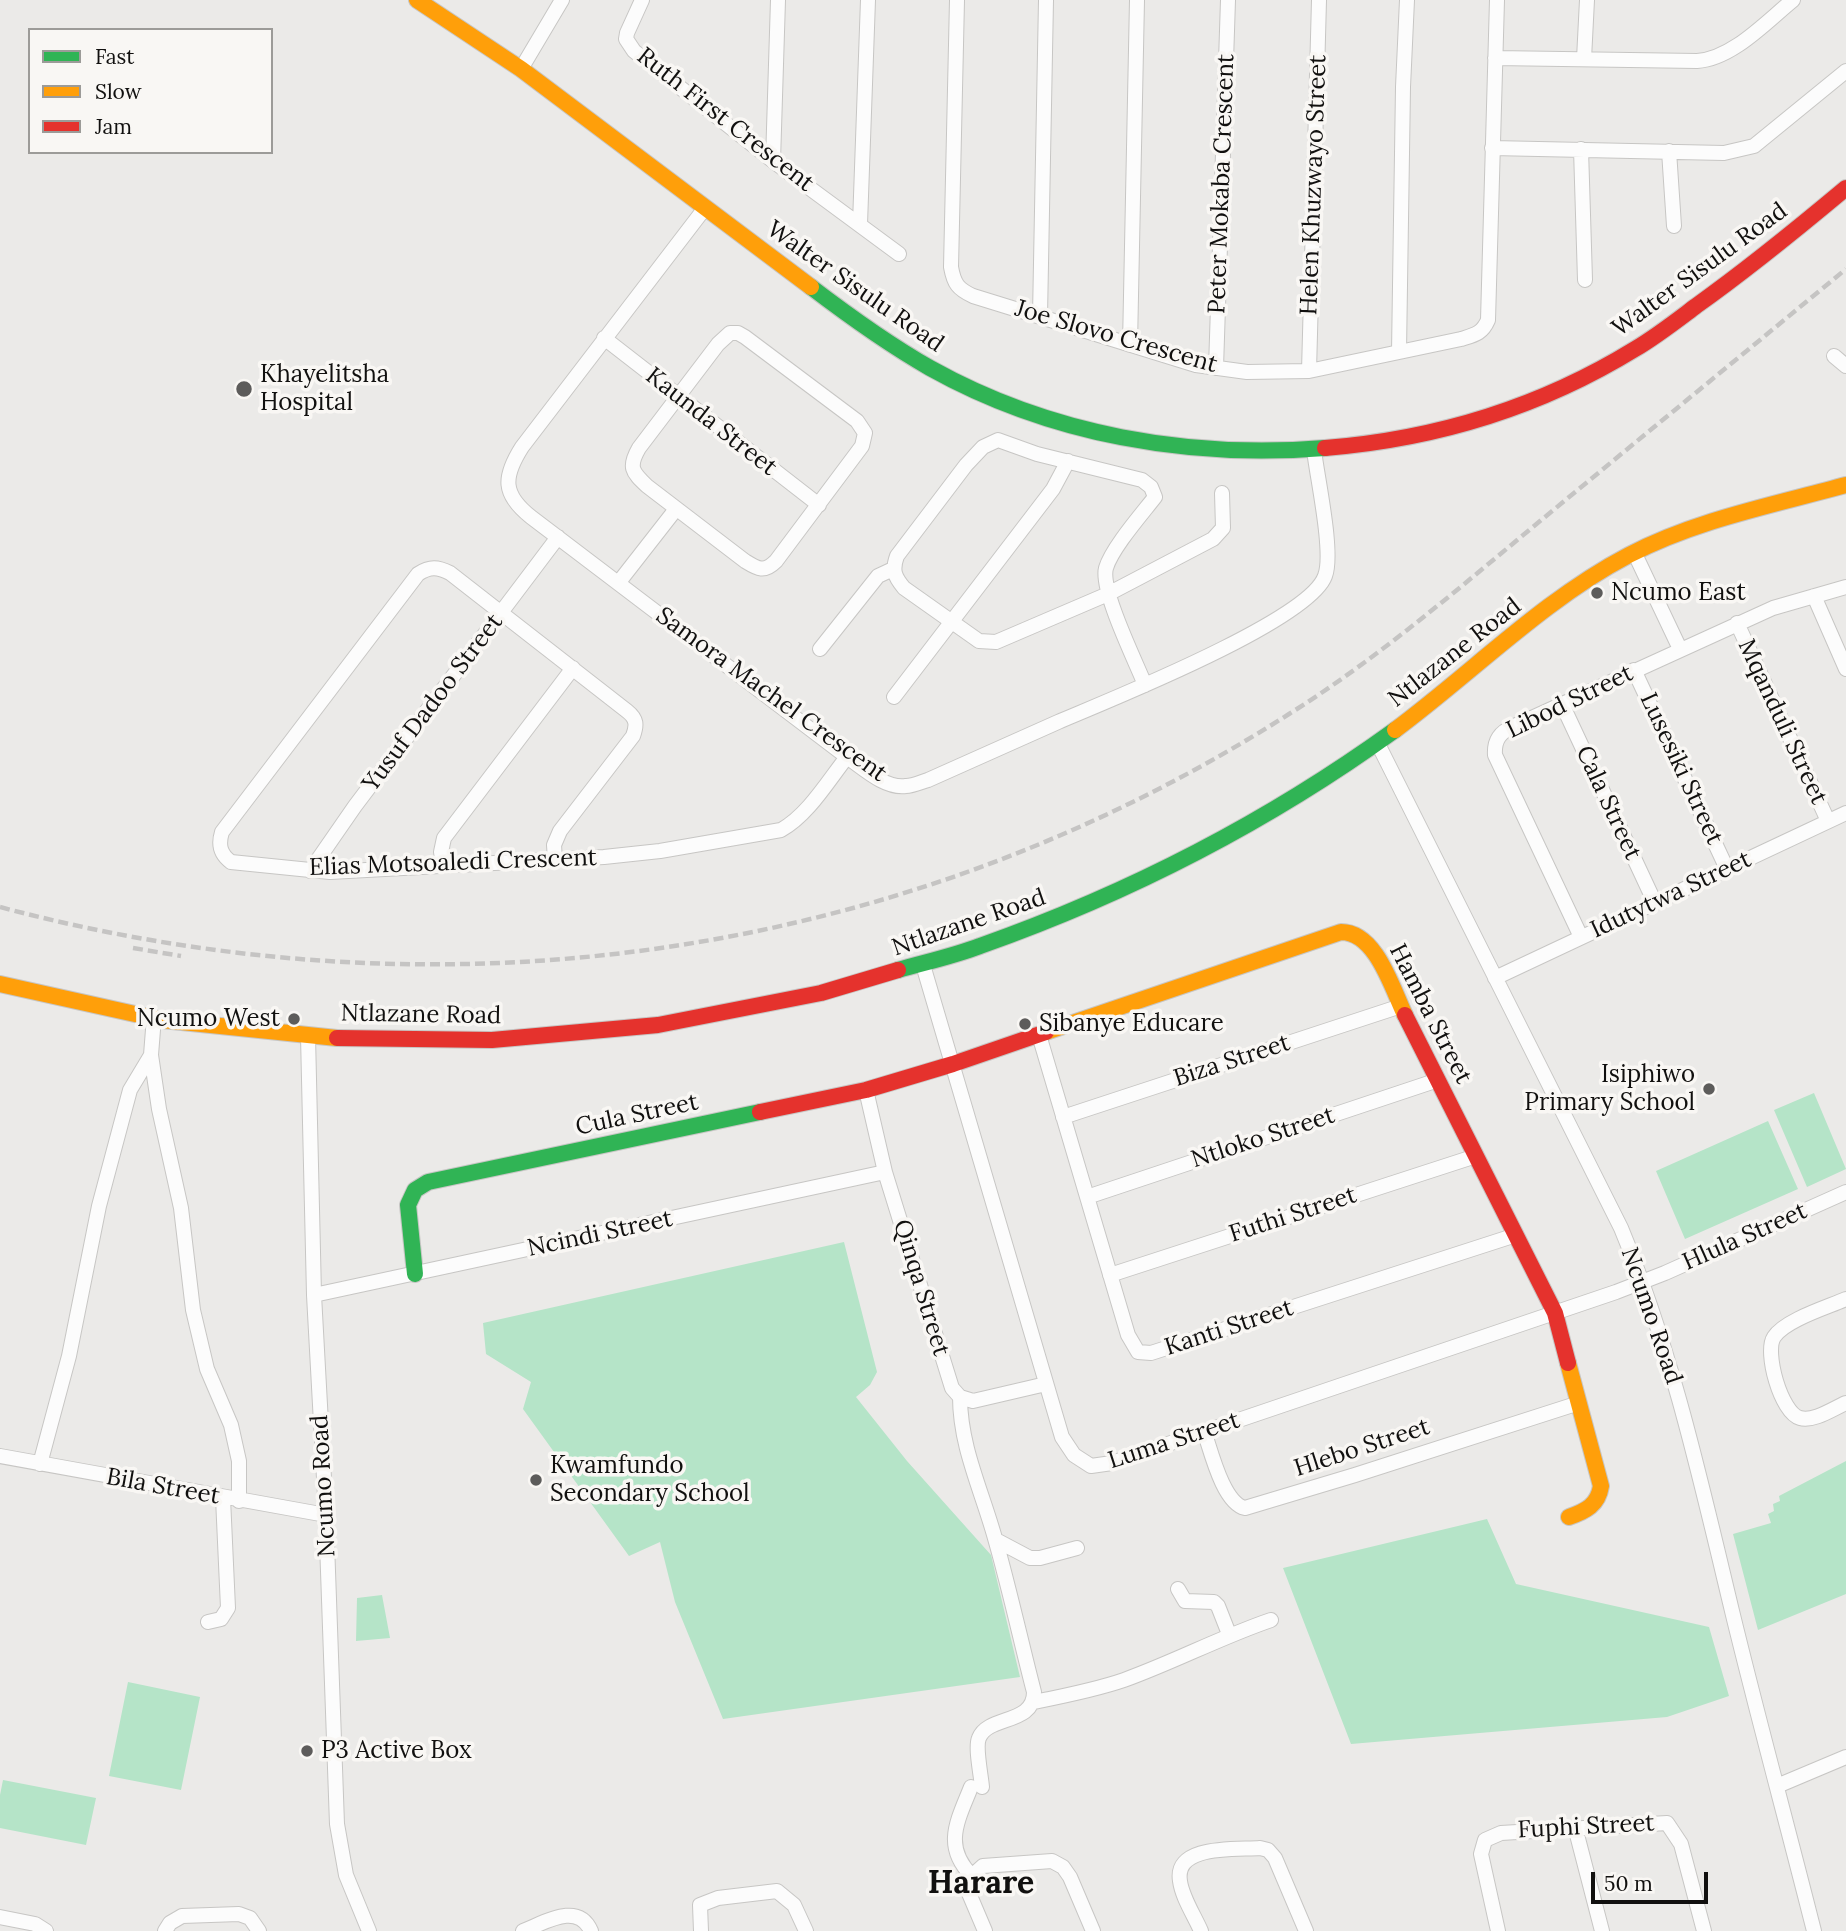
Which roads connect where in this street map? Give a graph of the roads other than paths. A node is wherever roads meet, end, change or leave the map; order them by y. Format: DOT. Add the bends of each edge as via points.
graph roads {
  1 [pos="417,0"];
  2 [pos="562,0"];
  3 [pos="642,0"];
  4 [pos="778,0"];
  5 [pos="868,0"];
  6 [pos="957,0"];
  7 [pos="1046,0"];
  8 [pos="1137,0"];
  9 [pos="1227,0"];
  10 [pos="1319,0"];
  11 [pos="1407,0"];
  12 [pos="1497,0"];
  13 [pos="1587,0"];
  14 [pos="1793,0"];
  15 [pos="1495,58"];
  16 [pos="1584,59"];
  17 [pos="521,69"];
  18 [pos="1846,71"];
  19 [pos="1492,148"];
  20 [pos="1581,149"];
  21 [pos="1668,151"];
  22 [pos="773,161"];
  23 [pos="1846,188"];
  24 [pos="705,208"];
  25 [pos="860,224"];
  26 [pos="1674,226"];
  27 [pos="899,254"];
  28 [pos="1585,280"];
  29 [pos="1040,316"];
  30 [pos="604,338"];
  31 [pos="1130,345"];
  32 [pos="1399,352"];
  33 [pos="1834,356"];
  34 [pos="1846,366"];
  35 [pos="1216,368"];
  36 [pos="1309,371"];
  37 [pos="678,398"];
  38 [pos="1314,450"];
  39 [pos="1068,461"];
  40 [pos="1846,485"];
  41 [pos="1222,493"];
  42 [pos="818,505"];
  43 [pos="676,509"];
  44 [pos="558,537"];
  45 [pos="1634,552"];
  46 [pos="893,569"];
  47 [pos="619,582"];
  48 [pos="1846,587"];
  49 [pos="1108,594"];
  50 [pos="1814,596"];
  51 [pos="501,613"];
  52 [pos="951,623"];
  53 [pos="1737,623"];
  54 [pos="820,649"];
  55 [pos="1679,649"];
  56 [pos="573,668"];
  57 [pos="1846,669"];
  58 [pos="1634,670"];
  59 [pos="1145,685"];
  60 [pos="894,697"];
  61 [pos="1562,704"];
  62 [pos="1377,741"];
  63 [pos="847,757"];
  64 [pos="1846,813"];
  65 [pos="1828,821"];
  66 [pos="555,860"];
  67 [pos="443,865"];
  68 [pos="1727,869"];
  69 [pos="310,871"];
  70 [pos="1655,903"];
  71 [pos="1581,937"];
  72 [pos="923,965"];
  73 [pos="1495,978"];
  74 [pos="0,984"];
  75 [pos="1401,1006"];
  76 [pos="154,1017"];
  77 [pos="1039,1035"];
  78 [pos="308,1036"];
  79 [pos="151,1055"];
  80 [pos="953,1064"];
  81 [pos="1438,1080"];
  82 [pos="866,1090"];
  83 [pos="1063,1116"];
  84 [pos="1476,1156"];
  85 [pos="885,1172"];
  86 [pos="1846,1192"];
  87 [pos="1087,1197"];
  88 [pos="1516,1235"];
  89 [pos="415,1274"];
  90 [pos="1110,1275"];
  91 [pos="1643,1282"];
  92 [pos="314,1296"];
  93 [pos="1846,1299"];
  94 [pos="1555,1313"];
  95 [pos="1046,1384"];
  96 [pos="960,1397"];
  97 [pos="1579,1403"];
  98 [pos="1846,1403"];
  99 [pos="1204,1431"];
  100 [pos="0,1456"];
  101 [pos="40,1464"];
  102 [pos="223,1498"];
  103 [pos="239,1501"];
  104 [pos="326,1515"];
  105 [pos="1569,1517"];
  106 [pos="996,1540"];
  107 [pos="1077,1548"];
  108 [pos="1178,1589"];
  109 [pos="1271,1620"];
  110 [pos="208,1622"];
  111 [pos="1228,1634"];
  112 [pos="1034,1702"];
  113 [pos="1846,1757"];
  114 [pos="1777,1786"];
  115 [pos="1575,1827"];
  116 [pos="972,1876"];
  117 [pos="0,1917"];
  118 [pos="46,1931"];
  119 [pos="165,1931"];
  120 [pos="259,1931"];
  121 [pos="369,1931"];
  122 [pos="523,1931"];
  123 [pos="591,1931"];
  124 [pos="701,1931"];
  125 [pos="806,1931"];
  126 [pos="985,1931"];
  127 [pos="1093,1931"];
  128 [pos="1201,1931"];
  129 [pos="1306,1931"];
  130 [pos="1498,1931"];
  131 [pos="1602,1931"];
  132 [pos="1704,1931"];
  133 [pos="1814,1931"];
  1 -- 17 [label="street, Walter Sisulu Road"];
  2 -- 17 [label="street"];
  3 -- 22 [label="street, Ruth First Crescent" via="626,33 634,51"];
  4 -- 22 [label="street"];
  5 -- 25 [label="street"];
  6 -- 29 [label="street, Joe Slovo Crescent" via="953,281 973,296"];
  7 -- 29 [label="street"];
  8 -- 31 [label="street"];
  9 -- 35 [label="street, Peter Mokaba Crescent"];
  10 -- 36 [label="street, Helen Khuzwayo Street"];
  11 -- 32 [label="street"];
  12 -- 15 [label="street, Joe Slovo Crescent"];
  13 -- 16 [label="street"];
  14 -- 16 [label="street" via="1714,60"];
  15 -- 16 [label="street"];
  15 -- 19 [label="street, Joe Slovo Crescent"];
  17 -- 24 [label="street, Walter Sisulu Road"];
  18 -- 21 [label="street" via="1754,146 1732,152"];
  19 -- 20 [label="street"];
  19 -- 32 [label="street, Joe Slovo Crescent" via="1485,327 1475,335"];
  20 -- 21 [label="street"];
  20 -- 28 [label="street"];
  21 -- 26 [label="street"];
  22 -- 25 [label="street, Ruth First Crescent"];
  23 -- 38 [label="street, Walter Sisulu Road" via="1670,325 1629,353 1555,391 1456,427"];
  24 -- 30 [label="street, Samora Machel Crescent"];
  24 -- 38 [label="street, Walter Sisulu Road" via="886,341 1003,402 1091,433 1138,442 1227,452"];
  25 -- 27 [label="street, Ruth First Crescent"];
  29 -- 31 [label="street, Joe Slovo Crescent"];
  30 -- 37 [label="street, Kaunda Street"];
  30 -- 44 [label="street, Samora Machel Crescent" via="522,447 508,477 520,508"];
  31 -- 35 [label="street, Joe Slovo Crescent"];
  32 -- 36 [label="street, Joe Slovo Crescent"];
  33 -- 34 [label="street"];
  35 -- 36 [label="street, Joe Slovo Crescent"];
  37 -- 42 [label="street, Kaunda Street"];
  37 -- 42 [label="street" via="718,344 730,333 738,333 857,421 865,433 862,446"];
  37 -- 43 [label="street" via="639,448 632,465 637,477"];
  38 -- 59 [label="street, Samora Machel Crescent" via="1327,563 1315,591 1270,622"];
  39 -- 46 [label="street" via="998,440 983,447 897,556"];
  39 -- 49 [label="street" via="1142,480 1151,487 1154,497 1105,571"];
  39 -- 52 [label="street" via="1053,489"];
  40 -- 45 [label="street, Ntlazane Road" via="1702,525"];
  41 -- 49 [label="street" via="1223,528 1213,539"];
  42 -- 43 [label="street" via="776,561 760,570"];
  43 -- 47 [label="street"];
  44 -- 47 [label="street, Samora Machel Crescent"];
  44 -- 51 [label="street, Yusuf Dadoo Street"];
  45 -- 55 [label="street"];
  45 -- 62 [label="street, Ntlazane Road" via="1563,596"];
  46 -- 52 [label="street" via="904,588"];
  46 -- 54 [label="street" via="878,576"];
  47 -- 63 [label="street, Samora Machel Crescent"];
  48 -- 50 [label="street, Libod Street"];
  49 -- 52 [label="street" via="996,642 979,642"];
  49 -- 59 [label="street"];
  50 -- 53 [label="street, Libod Street"];
  50 -- 57 [label="street"];
  51 -- 56 [label="street"];
  51 -- 69 [label="street, Yusuf Dadoo Street"];
  51 -- 69 [label="street, Elias Motsoaledi Crescent" via="441,568 418,574 222,832 221,851 230,862"];
  52 -- 60 [label="street"];
  53 -- 55 [label="street, Libod Street"];
  53 -- 65 [label="street, Mqanduli Street"];
  55 -- 58 [label="street, Libod Street"];
  56 -- 66 [label="street" via="632,715 637,727 560,831 554,845"];
  56 -- 67 [label="street" via="447,834 441,846"];
  58 -- 61 [label="street, Libod Street"];
  58 -- 68 [label="street, Lusesiki Street"];
  59 -- 63 [label="street, Samora Machel Crescent" via="906,786 894,786"];
  61 -- 70 [label="street, Cala Street"];
  61 -- 71 [label="street, Libod Street" via="1506,730 1494,745"];
  62 -- 72 [label="street, Ntlazane Road" via="1282,805 1151,876 1030,928"];
  62 -- 73 [label="street, Ncumo Road"];
  63 -- 66 [label="street, Elias Motsoaledi Crescent" via="804,811 781,830 660,851"];
  64 -- 65 [label="street, Idutytwa Street"];
  65 -- 68 [label="street, Idutytwa Street"];
  66 -- 67 [label="street, Elias Motsoaledi Crescent"];
  67 -- 69 [label="street, Elias Motsoaledi Crescent"];
  68 -- 70 [label="street, Idutytwa Street"];
  70 -- 71 [label="street, Idutytwa Street"];
  71 -- 73 [label="street, Idutytwa Street"];
  72 -- 78 [label="street, Ntlazane Road" via="755,1009 642,1028 499,1040"];
  72 -- 80 [label="street, Luma Street"];
  73 -- 91 [label="street, Ncumo Road" via="1621,1228"];
  74 -- 76 [label="street, Ntlazane Road"];
  75 -- 77 [label="street, Hamba Street" via="1371,946 1359,935 1342,932"];
  75 -- 81 [label="street, Hamba Street"];
  75 -- 83 [label="street, Biza Street"];
  76 -- 78 [label="street, Ntlazane Road"];
  76 -- 79 [label="street"];
  77 -- 80 [label="street, Hamba Street"];
  77 -- 83 [label="street, Kanti Street"];
  78 -- 92 [label="street, Ncumo Road"];
  79 -- 101 [label="street" via="130,1090"];
  79 -- 103 [label="street" via="181,1208 193,1310 207,1369 231,1425 239,1461"];
  80 -- 82 [label="street, Cula Street"];
  80 -- 95 [label="street, Luma Street"];
  81 -- 84 [label="street, Hamba Street"];
  81 -- 87 [label="street, Ntloko Street"];
  82 -- 85 [label="street, Qinqa Street"];
  82 -- 89 [label="street, Cula Street" via="428,1182 415,1191 408,1206"];
  83 -- 87 [label="street, Kanti Street"];
  84 -- 88 [label="street, Hamba Street"];
  84 -- 90 [label="street, Futhi Street"];
  85 -- 89 [label="street, Ncindi Street"];
  85 -- 96 [label="street, Qinqa Street" via="952,1388"];
  86 -- 91 [label="street, Hlula Street"];
  87 -- 90 [label="street, Kanti Street"];
  88 -- 90 [label="street, Kanti Street" via="1151,1353 1138,1352 1133,1346"];
  88 -- 94 [label="street, Hamba Street"];
  89 -- 92 [label="street, Ncindi Street"];
  91 -- 94 [label="street, Luma Street"];
  91 -- 114 [label="street, Ncumo Road" via="1689,1435"];
  92 -- 104 [label="street, Ncumo Road"];
  93 -- 98 [label="street" via="1790,1324 1771,1344 1782,1399 1791,1413 1812,1418"];
  94 -- 97 [label="street"];
  94 -- 99 [label="street, Luma Street"];
  95 -- 96 [label="street" via="978,1401"];
  95 -- 99 [label="street, Luma Street" via="1062,1437 1074,1455 1091,1466"];
  96 -- 106 [label="street" via="964,1443"];
  97 -- 99 [label="street, Hlebo Street" via="1245,1508 1228,1495"];
  97 -- 105 [label="street" via="1599,1474 1600,1494 1592,1508"];
  100 -- 101 [label="street, Bila Street"];
  101 -- 102 [label="street, Bila Street"];
  102 -- 103 [label="street, Bila Street"];
  102 -- 110 [label="street" via="228,1608 221,1619"];
  103 -- 104 [label="street, Bila Street"];
  104 -- 121 [label="street, Ncumo Road" via="337,1824 346,1875"];
  106 -- 107 [label="street" via="1030,1558"];
  106 -- 112 [label="street"];
  108 -- 111 [label="street" via="1185,1601 1214,1602"];
  109 -- 111 [label="street"];
  111 -- 112 [label="street" via="1122,1681"];
  112 -- 116 [label="street" via="977,1740 976,1787 954,1832 955,1848"];
  113 -- 114 [label="street"];
  114 -- 133 [label="street, Ncumo Road"];
  115 -- 130 [label="street, Fuphi Street" via="1501,1833 1485,1840 1481,1854"];
  115 -- 131 [label="street"];
  115 -- 132 [label="street, Fuphi Street" via="1667,1823 1681,1844"];
  116 -- 126 [label="street" via="968,1891"];
  116 -- 127 [label="street" via="983,1866 1052,1861 1070,1877"];
  117 -- 118 [label="street"];
  119 -- 120 [label="street" via="182,1916 239,1914 250,1918"];
  122 -- 123 [label="street" via="566,1914 588,1923"];
  124 -- 125 [label="street" via="701,1905 718,1898 777,1891 794,1905"];
  128 -- 129 [label="street" via="1180,1883 1184,1863 1199,1853 1260,1848 1275,1858"];
}
